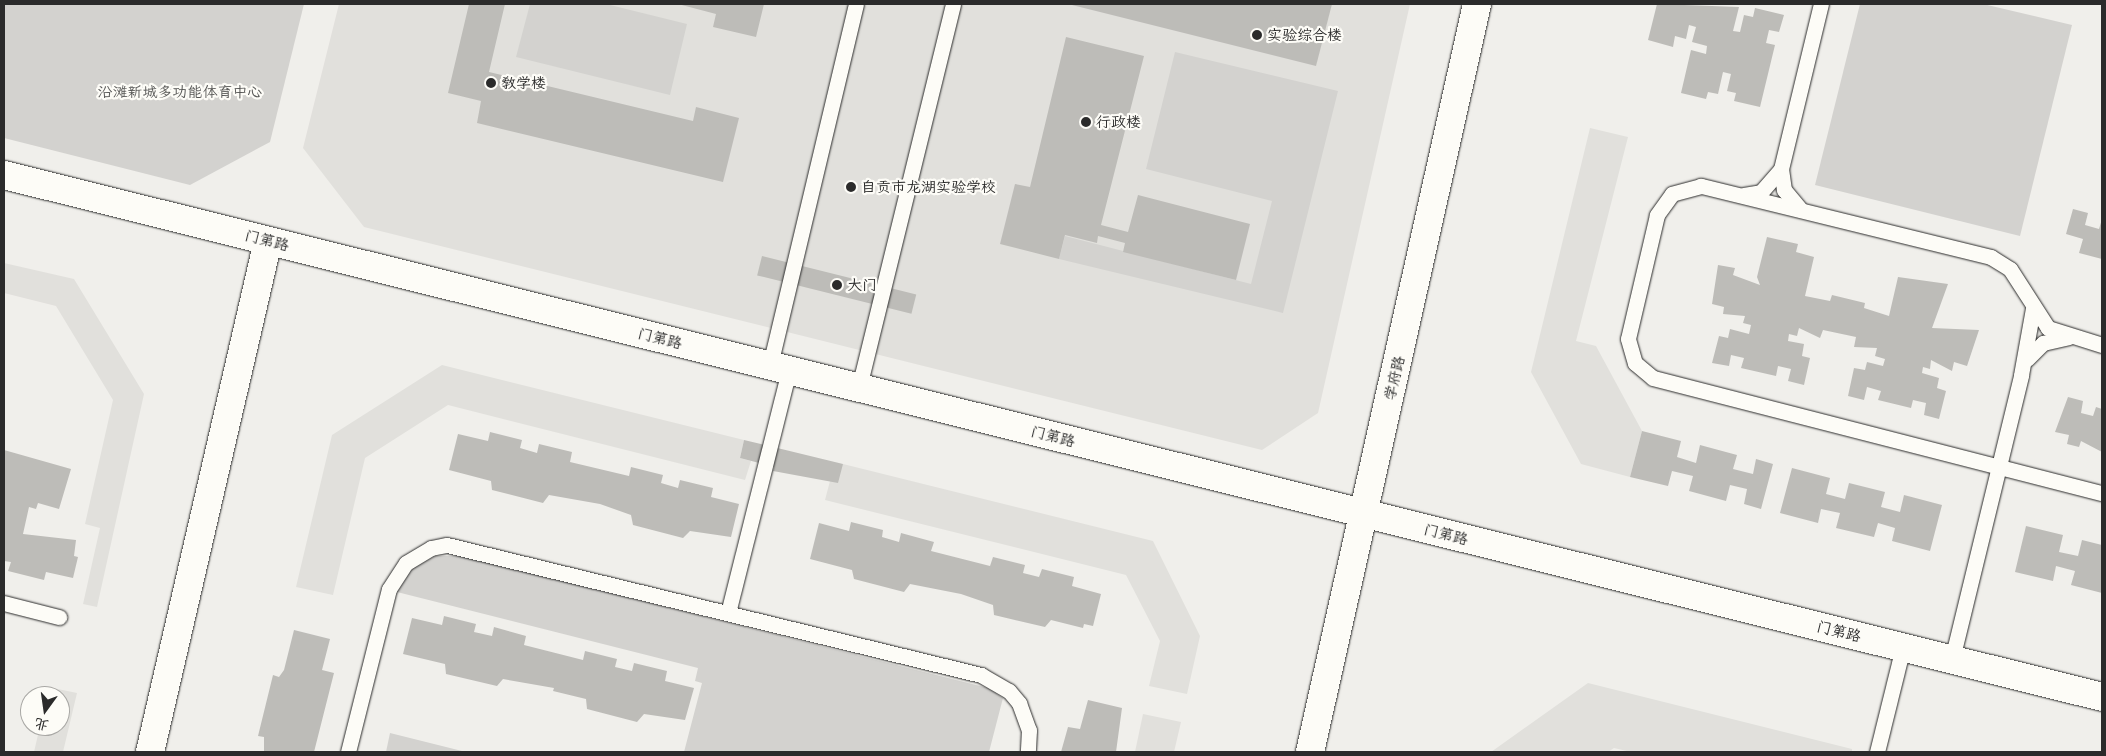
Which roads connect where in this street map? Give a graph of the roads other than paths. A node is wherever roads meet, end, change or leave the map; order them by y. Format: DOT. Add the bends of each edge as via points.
graph roads {
  1 [pos="856,4"];
  2 [pos="953,4"];
  3 [pos="1477,4"];
  4 [pos="1821,4"];
  5 [pos="1781,169"];
  6 [pos="4,175"];
  7 [pos="1738,196"];
  8 [pos="1803,211"];
  9 [pos="268,241"];
  10 [pos="2034,308"];
  11 [pos="2068,336"];
  12 [pos="2102,345"];
  13 [pos="2024,362"];
  14 [pos="780,368"];
  15 [pos="858,387"];
  16 [pos="1999,467"];
  17 [pos="2102,493"];
  18 [pos="1363,513"];
  19 [pos="4,603"];
  20 [pos="728,613"];
  21 [pos="59,617"];
  22 [pos="1903,647"];
  23 [pos="1952,659"];
  24 [pos="2102,697"];
  25 [pos="150,752"];
  26 [pos="348,752"];
  27 [pos="1028,752"];
  28 [pos="1310,752"];
  29 [pos="1876,752"];
  1 -- 14 [label="lane"];
  2 -- 15 [label="lane"];
  3 -- 18 [label="street, 学府路"];
  4 -- 5 [label="lane"];
  5 -- 7 [label="lane" via="1761,192"];
  5 -- 8 [label="lane" via="1784,190"];
  6 -- 9 [label="street, 门第路"];
  7 -- 8 [label="lane"];
  7 -- 16 [label="lane" via="1701,186 1680,190 1666,199 1657,215 1630,326 1629,352 1635,363 1653,378"];
  8 -- 10 [label="lane" via="1998,260 2010,269"];
  9 -- 14 [label="street, 门第路"];
  9 -- 25 [label="street"];
  10 -- 11 [label="lane" via="2048,328"];
  10 -- 13 [label="lane"];
  11 -- 12 [label="lane"];
  11 -- 13 [label="lane" via="2043,343"];
  13 -- 16 [label="lane"];
  14 -- 15 [label="street, 门第路"];
  14 -- 20 [label="lane"];
  15 -- 18 [label="street, 门第路"];
  16 -- 17 [label="lane"];
  16 -- 23 [label="lane"];
  18 -- 22 [label="street, 门第路"];
  18 -- 28 [label="street, 学府路"];
  19 -- 21 [label="lane"];
  20 -- 26 [label="lane" via="464,547 432,548 406,563 389,589"];
  20 -- 27 [label="lane" via="996,682 1009,691 1026,716"];
  22 -- 23 [label="street, 门第路"];
  22 -- 29 [label="lane"];
  23 -- 24 [label="street, 门第路"];
}
